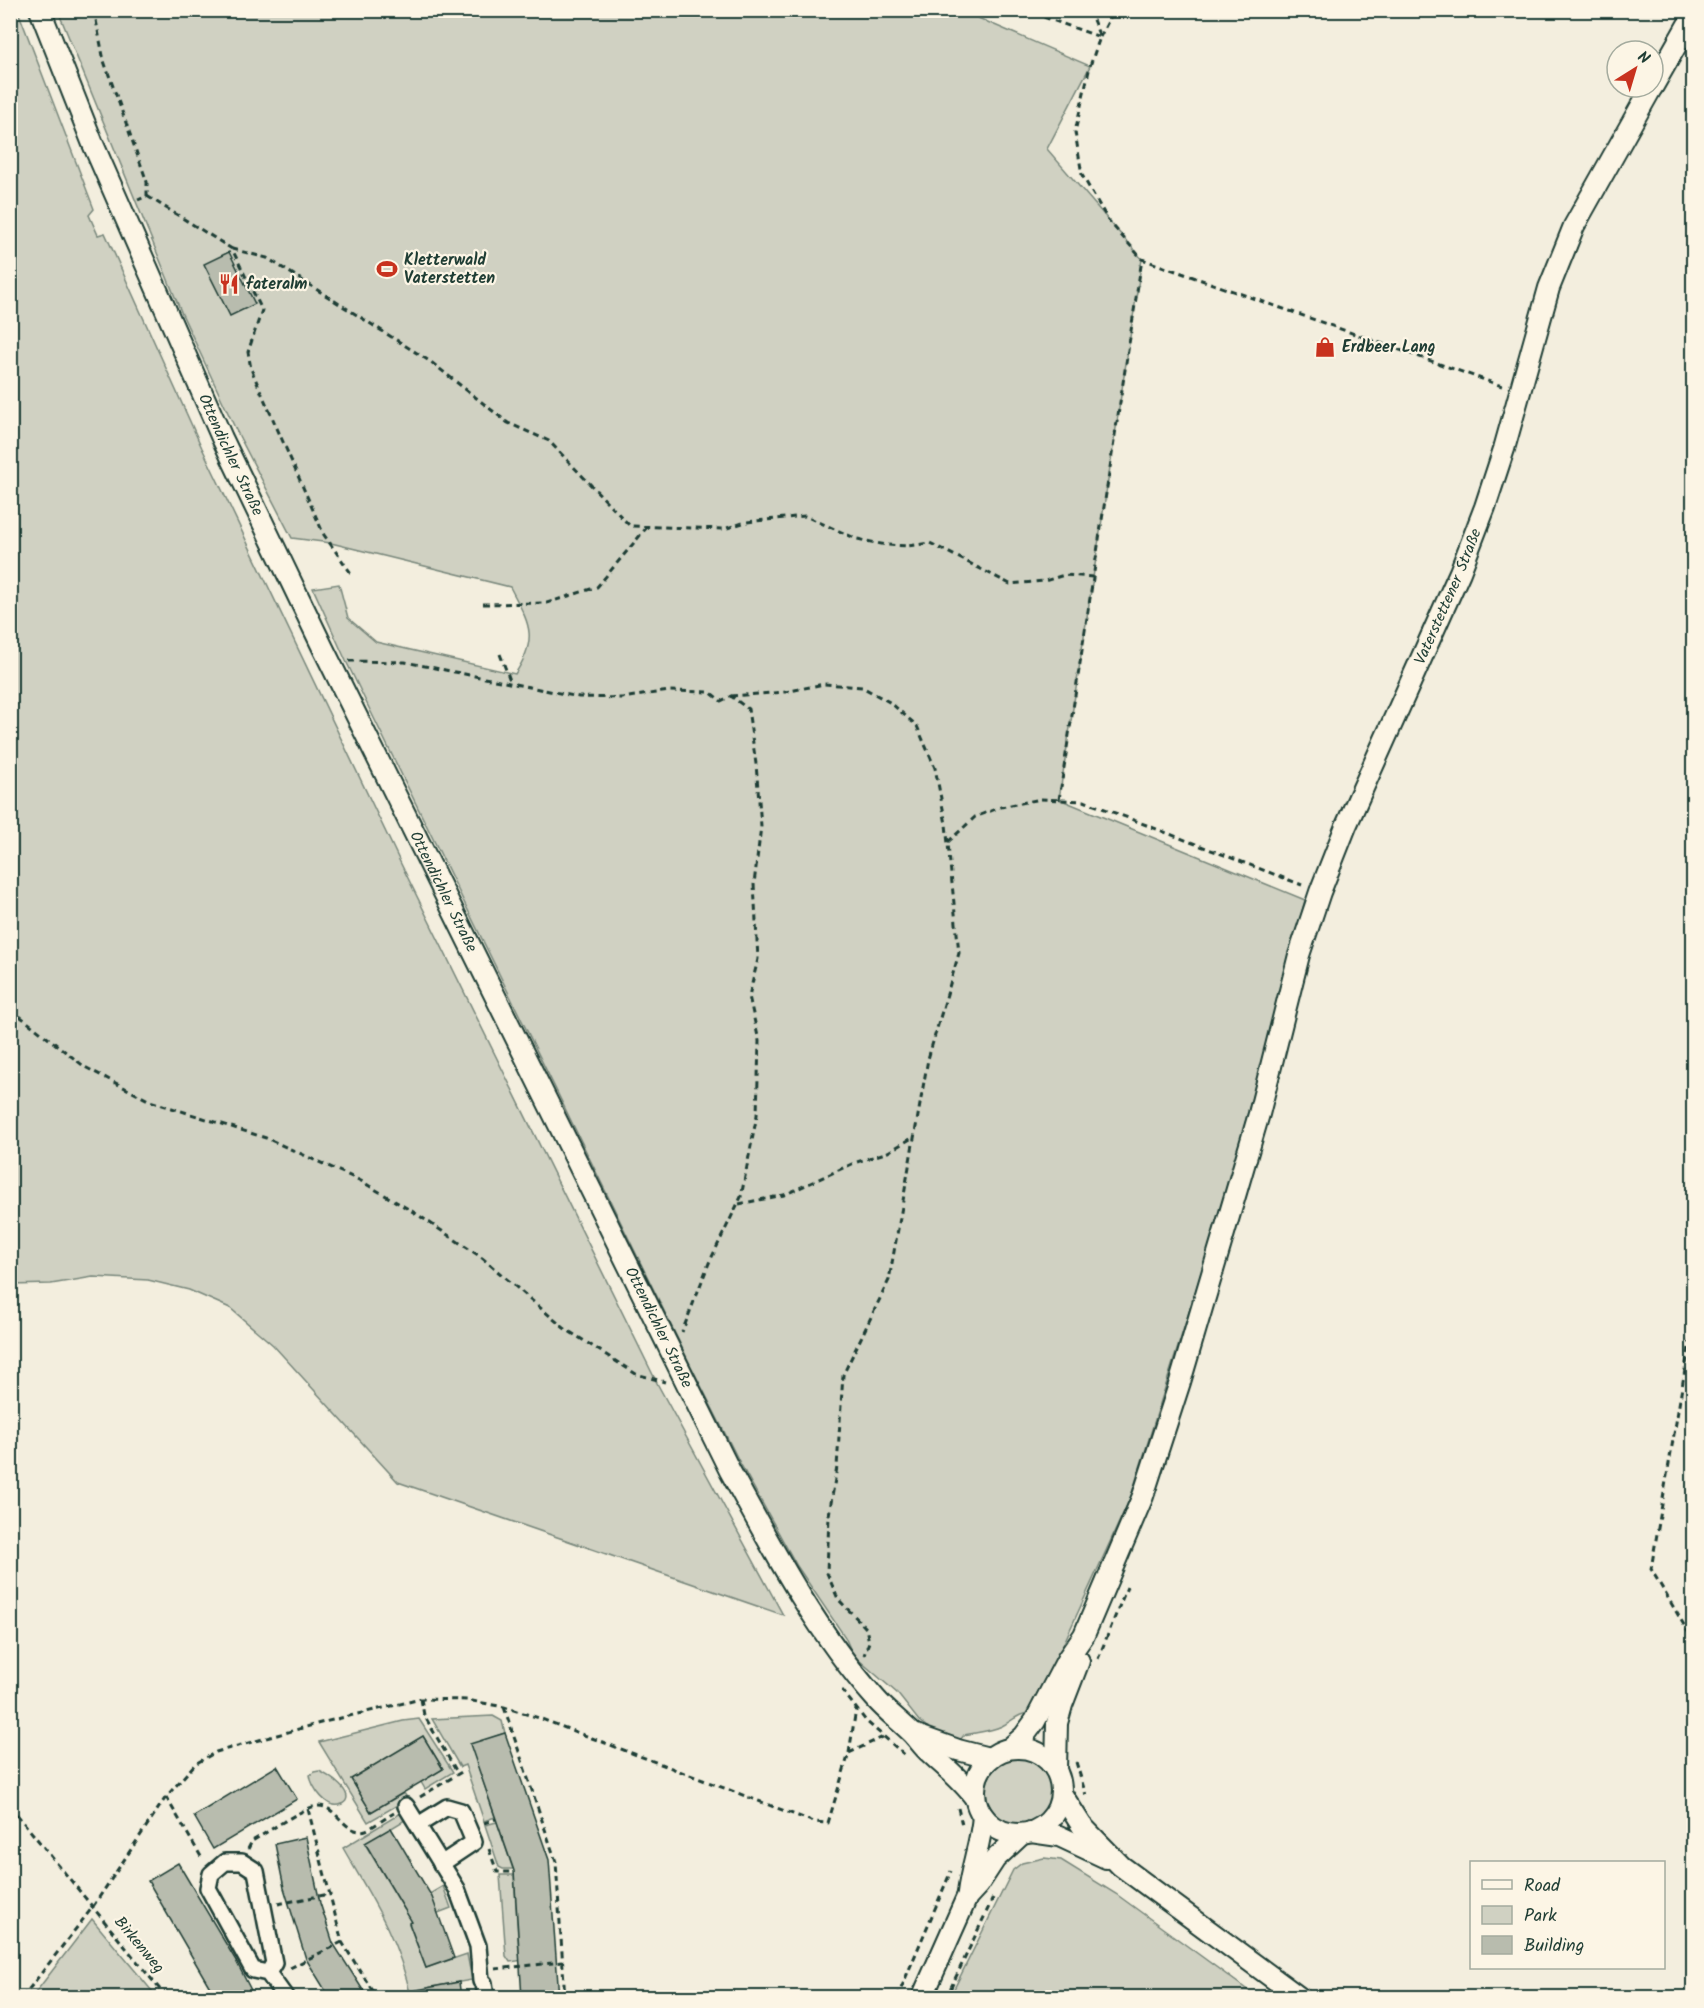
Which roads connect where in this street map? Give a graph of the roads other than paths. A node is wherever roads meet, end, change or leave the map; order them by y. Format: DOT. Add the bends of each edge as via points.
graph roads {
  1 [pos="40,10"];
  2 [pos="1694,14"];
  3 [pos="1665,65"];
  4 [pos="1646,99"];
  5 [pos="1084,1635"];
  6 [pos="914,1734"];
  7 [pos="1010,1748"];
  8 [pos="989,1758"];
  9 [pos="1056,1770"];
  10 [pos="1061,1793"];
  11 [pos="975,1798"];
  12 [pos="406,1806"];
  13 [pos="983,1816"];
  14 [pos="418,1825"];
  15 [pos="1027,1833"];
  16 [pos="441,1864"];
  17 [pos="1121,1866"];
  18 [pos="968,1897"];
  19 [pos="270,1977"];
  20 [pos="286,1998"];
  21 [pos="486,1998"];
  22 [pos="922,1998"];
  23 [pos="1300,1998"];
  1 -- 6 [label="street, Ottendichler Straße" via="120,207 222,438 672,1356 782,1566 851,1670 877,1701"];
  2 -- 3 [label="street, Vaterstettener Straße"];
  4 -- 5 [label="street, Vaterstettener Straße" via="1574,226 1549,288 1485,507 1320,892 1180,1382 1143,1496"];
  5 -- 7 [label="street" via="1035,1721"];
  5 -- 9 [label="street" via="1058,1723"];
  6 -- 8 [label="street, Ottendichler Straße"];
  6 -- 11 [label="street, Ottendichler Straße"];
  7 -- 8 [label="street"];
  7 -- 9 [label="street" via="1036,1752"];
  8 -- 11 [label="street" via="978,1772"];
  9 -- 10 [label="street"];
  10 -- 15 [label="street" via="1055,1813 1041,1828"];
  10 -- 17 [label="street" via="1082,1826"];
  11 -- 13 [label="street"];
  12 -- 14 [label="street"];
  13 -- 15 [label="street" via="1000,1830"];
  13 -- 18 [label="street"];
  14 -- 16 [label="street"];
  14 -- 16 [label="street" via="447,1807 461,1811 474,1842"];
  15 -- 17 [label="street" via="1059,1836"];
  15 -- 18 [label="street" via="995,1858"];
  16 -- 21 [label="street" via="457,1889 478,1946"];
  17 -- 23 [label="street"];
  18 -- 22 [label="street"];
  19 -- 19 [label="street" via="274,1963 256,1871 242,1862 225,1862 211,1874 208,1888 253,1970"];
  19 -- 20 [label="street"];
}
